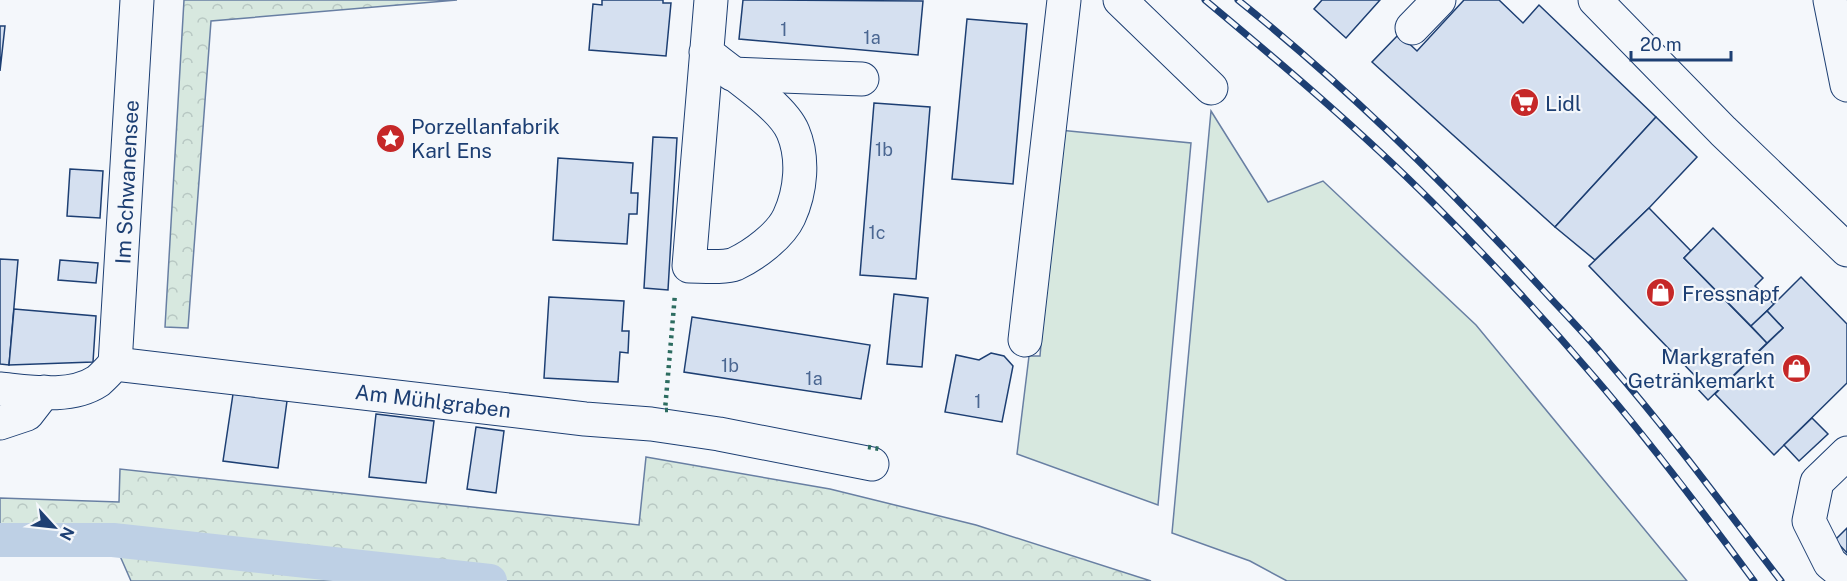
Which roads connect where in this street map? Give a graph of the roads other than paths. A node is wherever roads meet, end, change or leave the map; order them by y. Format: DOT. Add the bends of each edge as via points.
graph roads {
  1 [pos="137,0"];
  2 [pos="711,0"];
  3 [pos="1064,0"];
  4 [pos="1120,0"];
  5 [pos="1439,0"];
  6 [pos="1595,0"];
  7 [pos="1830,0"];
  8 [pos="1412,28"];
  9 [pos="706,52"];
  10 [pos="732,74"];
  11 [pos="862,79"];
  12 [pos="1847,85"];
  13 [pos="1211,88"];
  14 [pos="1847,250"];
  15 [pos="1024,340"];
  16 [pos="115,364"];
  17 [pos="0,389"];
  18 [pos="44,392"];
  19 [pos="0,423"];
  20 [pos="1847,453"];
  21 [pos="872,464"];
  22 [pos="1838,570"];
  1 -- 16 [label="street, Im Schwanensee"];
  2 -- 9 [label="street"];
  3 -- 15 [label="street"];
  4 -- 13 [label="street"];
  5 -- 8 [label="street"];
  6 -- 14 [label="street"];
  7 -- 12 [label="street"];
  9 -- 10 [label="street"];
  9 -- 10 [label="street" via="689,266 733,265 768,244 789,218 798,190 800,161 793,131 773,105"];
  10 -- 11 [label="street"];
  16 -- 18 [label="street" via="97,381 74,391"];
  16 -- 21 [label="street, Am Mühlgraben" via="651,424"];
  17 -- 18 [label="street"];
  18 -- 19 [label="street" via="27,414"];
  20 -- 22 [label="street" via="1817,482 1809,521"];
}
